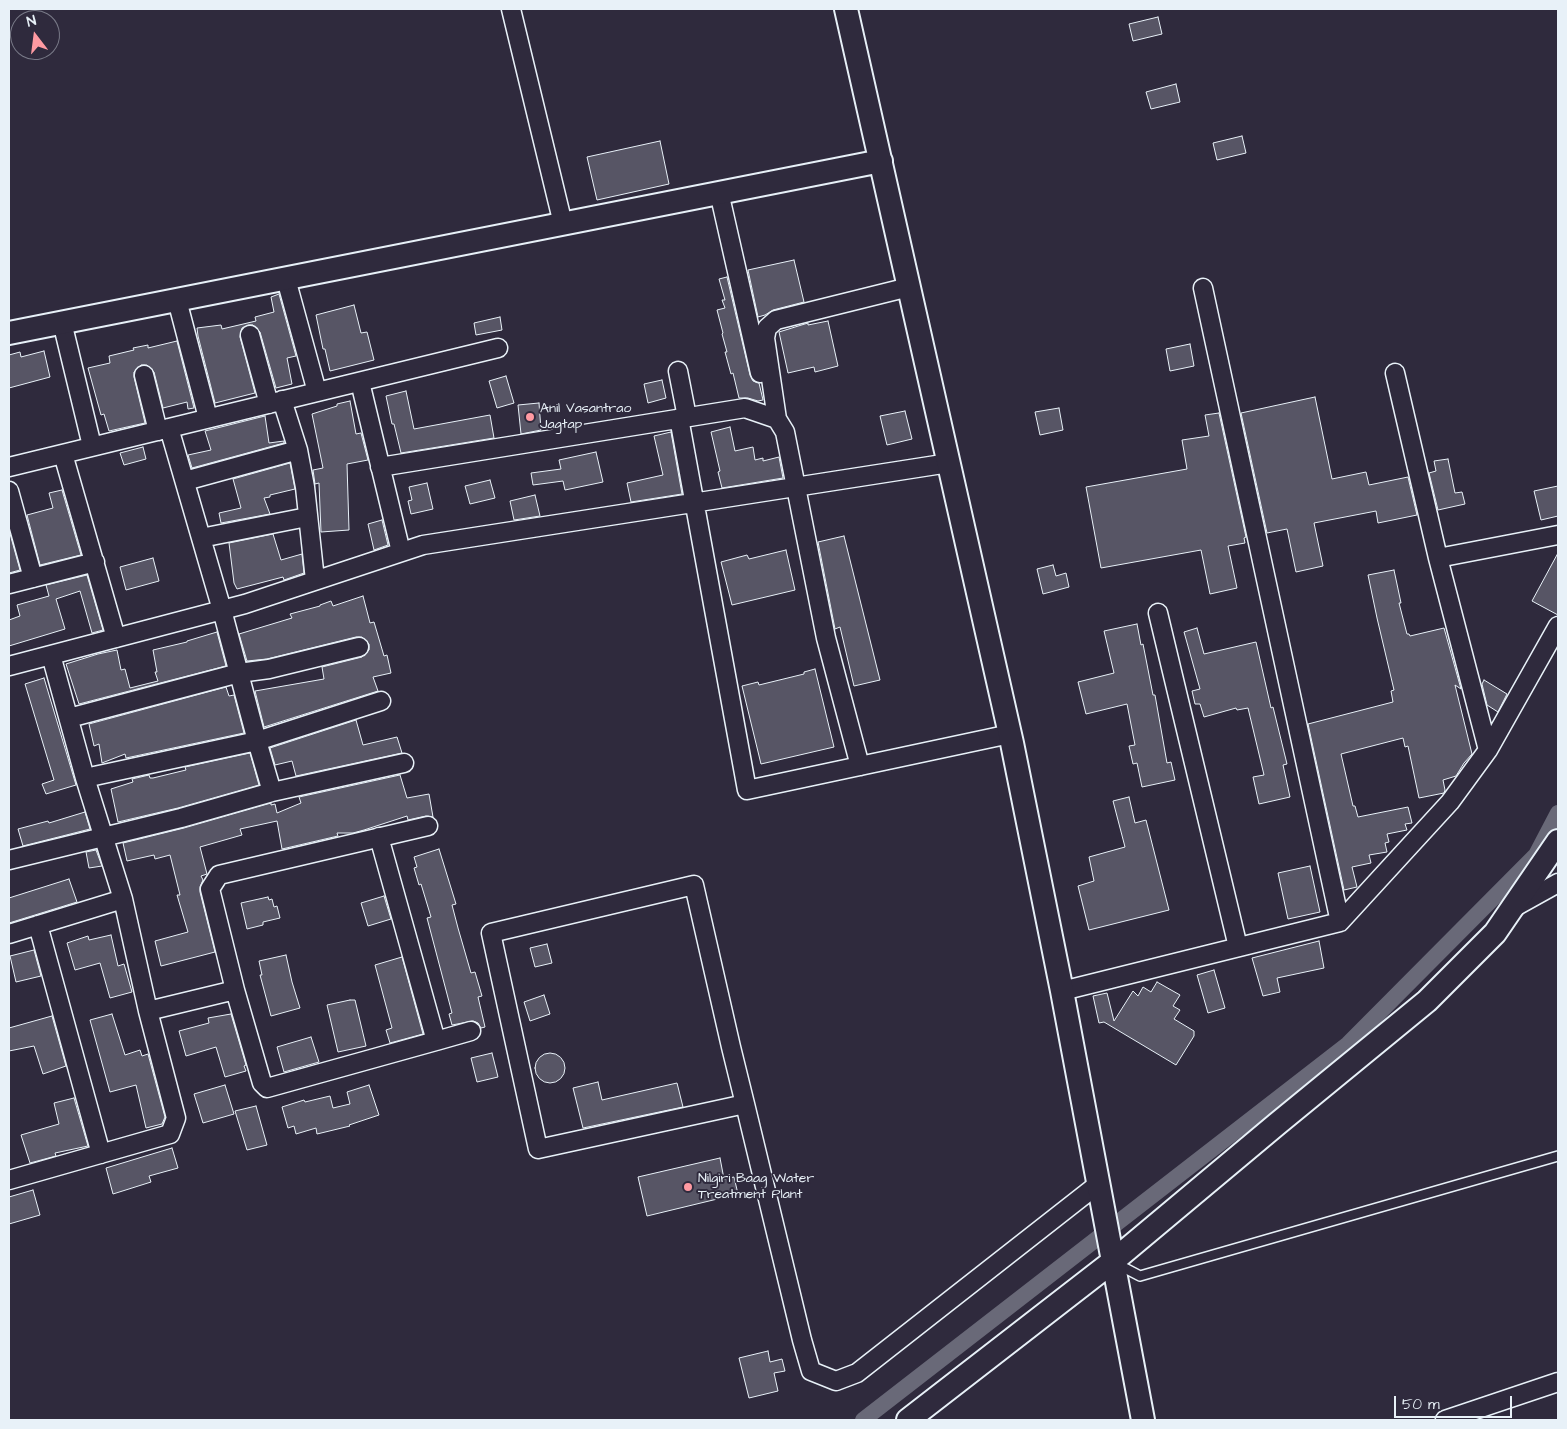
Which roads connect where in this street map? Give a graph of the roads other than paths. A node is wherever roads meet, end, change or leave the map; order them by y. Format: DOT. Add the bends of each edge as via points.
graph roads {
  1 [pos="511,9"];
  2 [pos="846,9"];
  3 [pos="881,161"];
  4 [pos="719,192"];
  5 [pos="563,224"];
  6 [pos="286,279"];
  7 [pos="909,287"];
  8 [pos="1203,288"];
  9 [pos="177,300"];
  10 [pos="62,322"];
  11 [pos="9,333"];
  12 [pos="250,335"];
  13 [pos="498,348"];
  14 [pos="678,371"];
  15 [pos="1396,372"];
  16 [pos="144,375"];
  17 [pos="360,382"];
  18 [pos="316,392"];
  19 [pos="276,402"];
  20 [pos="773,417"];
  21 [pos="208,418"];
  22 [pos="683,418"];
  23 [pos="163,429"];
  24 [pos="92,446"];
  25 [pos="298,450"];
  26 [pos="63,454"];
  27 [pos="949,463"];
  28 [pos="9,467"];
  29 [pos="380,467"];
  30 [pos="185,482"];
  31 [pos="795,487"];
  32 [pos="9,491"];
  33 [pos="695,503"];
  34 [pos="307,517"];
  35 [pos="1558,535"];
  36 [pos="201,538"];
  37 [pos="401,552"];
  38 [pos="1438,558"];
  39 [pos="95,562"];
  40 [pos="33,578"];
  41 [pos="315,580"];
  42 [pos="9,584"];
  43 [pos="222,610"];
  44 [pos="1158,613"];
  45 [pos="1558,626"];
  46 [pos="116,638"];
  47 [pos="359,647"];
  48 [pos="51,655"];
  49 [pos="9,666"];
  50 [pos="239,673"];
  51 [pos="381,701"];
  52 [pos="69,718"];
  53 [pos="1010,734"];
  54 [pos="257,741"];
  55 [pos="1488,750"];
  56 [pos="404,763"];
  57 [pos="860,766"];
  58 [pos="85,778"];
  59 [pos="272,792"];
  60 [pos="428,826"];
  61 [pos="379,836"];
  62 [pos="103,837"];
  63 [pos="1558,841"];
  64 [pos="9,860"];
  65 [pos="1558,883"];
  66 [pos="123,899"];
  67 [pos="1512,908"];
  68 [pos="1340,922"];
  69 [pos="38,925"];
  70 [pos="9,934"];
  71 [pos="1238,947"];
  72 [pos="235,990"];
  73 [pos="1062,990"];
  74 [pos="148,1011"];
  75 [pos="471,1031"];
  76 [pos="436,1041"];
  77 [pos="745,1104"];
  78 [pos="101,1154"];
  79 [pos="1558,1156"];
  80 [pos="9,1180"];
  81 [pos="1097,1185"];
  82 [pos="1112,1258"];
  83 [pos="1558,1382"];
  84 [pos="908,1420"];
  85 [pos="1143,1420"];
  86 [pos="1445,1420"];
  1 -- 5 [label="street"];
  2 -- 3 [label="street"];
  3 -- 4 [label="street"];
  3 -- 7 [label="street"];
  4 -- 5 [label="street"];
  4 -- 20 [label="street"];
  5 -- 6 [label="street"];
  6 -- 9 [label="street"];
  6 -- 18 [label="street"];
  7 -- 20 [label="street" via="776,320 767,328 765,338"];
  7 -- 27 [label="street"];
  8 -- 68 [label="street"];
  9 -- 10 [label="street"];
  9 -- 21 [label="street"];
  10 -- 11 [label="street"];
  10 -- 24 [label="street"];
  12 -- 19 [label="street"];
  13 -- 17 [label="street"];
  14 -- 22 [label="street"];
  15 -- 38 [label="street"];
  16 -- 23 [label="street"];
  17 -- 18 [label="street"];
  17 -- 29 [label="street"];
  18 -- 19 [label="street"];
  19 -- 21 [label="street"];
  19 -- 25 [label="street"];
  20 -- 22 [label="street" via="745,408"];
  20 -- 31 [label="street" via="785,432"];
  21 -- 23 [label="street"];
  22 -- 29 [label="street"];
  22 -- 33 [label="street"];
  23 -- 24 [label="street"];
  23 -- 30 [label="street"];
  24 -- 26 [label="street"];
  25 -- 30 [label="street"];
  25 -- 34 [label="street"];
  26 -- 28 [label="street"];
  26 -- 39 [label="street"];
  27 -- 31 [label="street"];
  27 -- 53 [label="street"];
  29 -- 37 [label="street"];
  30 -- 36 [label="street"];
  31 -- 33 [label="street"];
  31 -- 57 [label="street" via="826,638"];
  32 -- 40 [label="street"];
  33 -- 37 [label="street" via="423,545"];
  33 -- 57 [label="street" via="747,790"];
  34 -- 36 [label="street"];
  34 -- 41 [label="street"];
  35 -- 38 [label="street"];
  36 -- 43 [label="street"];
  37 -- 41 [label="street"];
  38 -- 55 [label="street"];
  39 -- 40 [label="street"];
  39 -- 46 [label="street"];
  40 -- 42 [label="street"];
  41 -- 43 [label="street"];
  43 -- 46 [label="street"];
  43 -- 50 [label="street"];
  44 -- 71 [label="street"];
  45 -- 55 [label="street"];
  46 -- 48 [label="street"];
  47 -- 50 [label="street"];
  48 -- 49 [label="street"];
  48 -- 52 [label="street"];
  50 -- 52 [label="street"];
  50 -- 54 [label="street"];
  51 -- 54 [label="street"];
  52 -- 58 [label="street"];
  53 -- 57 [label="street"];
  53 -- 73 [label="street"];
  54 -- 58 [label="street"];
  54 -- 59 [label="street"];
  55 -- 68 [label="street" via="1450,802"];
  56 -- 59 [label="street"];
  58 -- 62 [label="street"];
  59 -- 62 [label="street"];
  60 -- 61 [label="street"];
  61 -- 72 [label="street" via="219,875 210,889"];
  61 -- 76 [label="street"];
  62 -- 64 [label="street"];
  62 -- 66 [label="street"];
  63 -- 67 [label="street"];
  65 -- 67 [label="street"];
  66 -- 69 [label="street"];
  66 -- 74 [label="street"];
  67 -- 82 [label="street" via="1495,933 1428,1001"];
  68 -- 71 [label="street"];
  69 -- 70 [label="street"];
  69 -- 78 [label="street"];
  71 -- 73 [label="street"];
  72 -- 74 [label="street"];
  72 -- 76 [label="street" via="262,1083 267,1088"];
  73 -- 81 [label="street"];
  74 -- 78 [label="street" via="176,1118 170,1134"];
  75 -- 76 [label="street"];
  77 -- 77 [label="street" via="694,885 491,933 538,1149"];
  77 -- 81 [label="street" via="812,1371 836,1381 858,1373"];
  78 -- 80 [label="street"];
  79 -- 82 [label="lane" via="1140,1276"];
  81 -- 82 [label="street"];
  82 -- 84 [label="street"];
  82 -- 85 [label="street"];
  83 -- 86 [label="street"];
}
